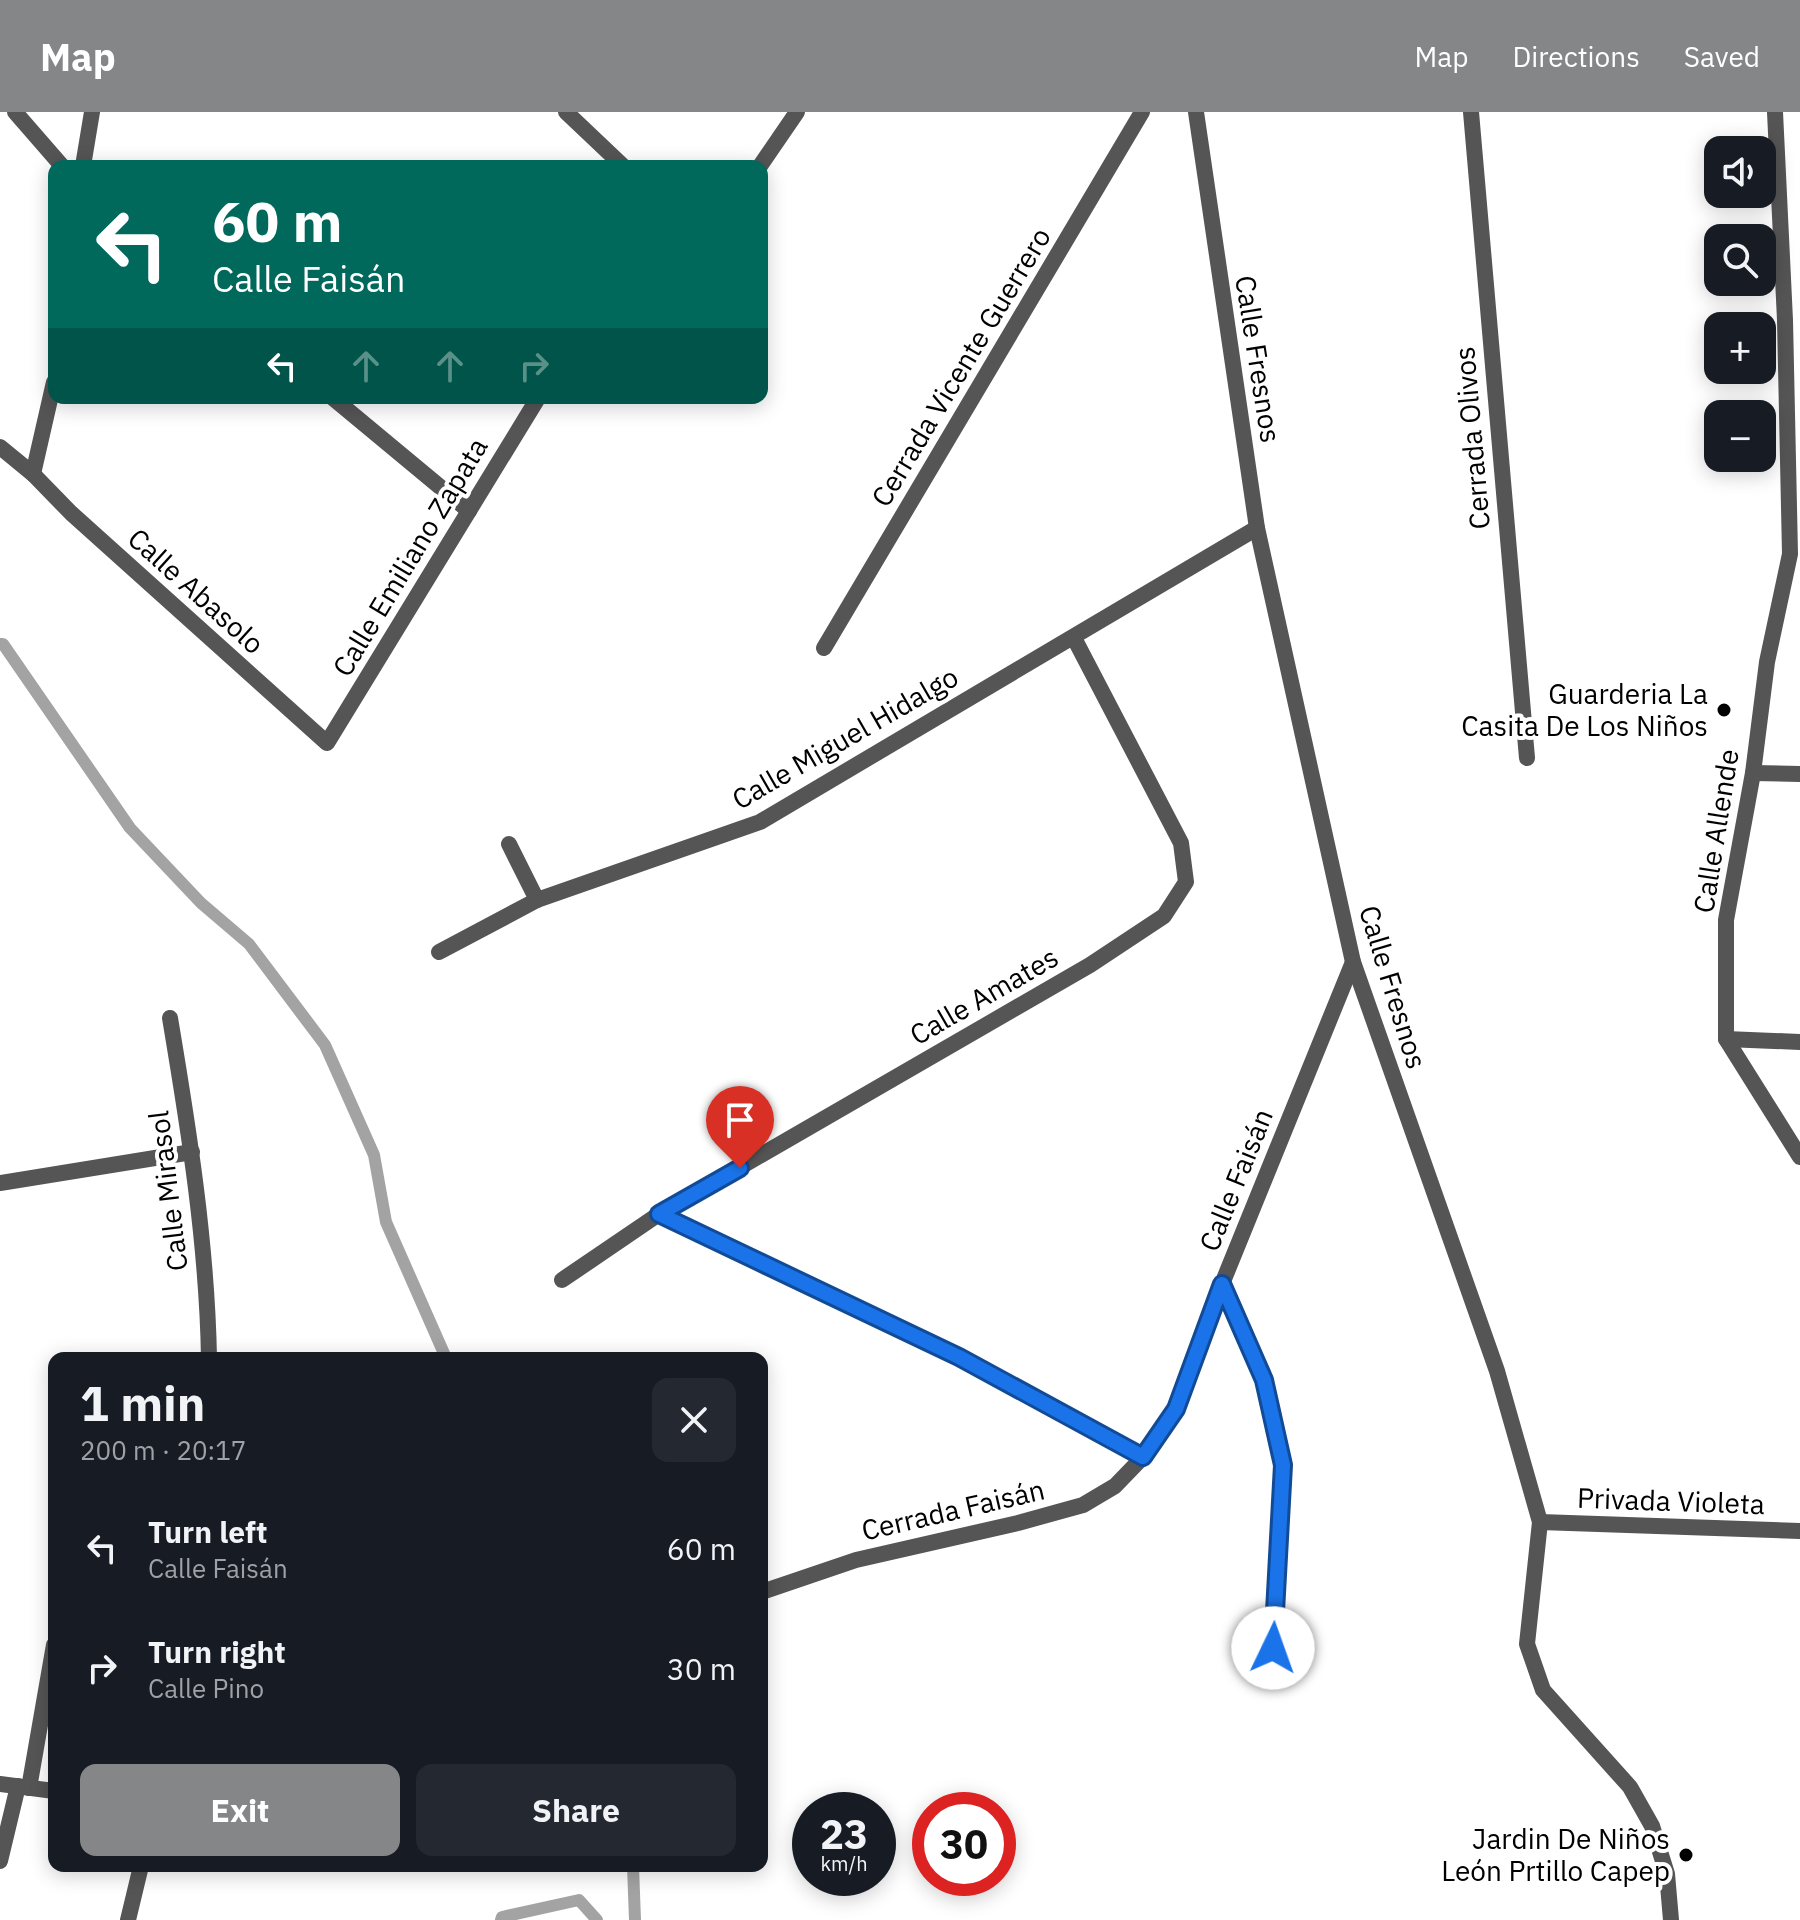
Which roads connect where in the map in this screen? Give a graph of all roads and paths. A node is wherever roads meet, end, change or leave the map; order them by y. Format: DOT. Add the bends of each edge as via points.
graph roads {
  1 [pos="15,112"];
  2 [pos="92,112"];
  3 [pos="566,112"];
  4 [pos="797,112"];
  5 [pos="1142,112"];
  6 [pos="1196,112"];
  7 [pos="1471,112"];
  8 [pos="1775,112"];
  9 [pos="57,160"];
  10 [pos="84,160"];
  11 [pos="616,160"];
  12 [pos="764,160"];
  13 [pos="1792,320"];
  14 [pos="49,404"];
  15 [pos="340,404"];
  16 [pos="534,404"];
  17 [pos="0,447"];
  18 [pos="33,474"];
  19 [pos="469,511"];
  20 [pos="1257,528"];
  21 [pos="1795,554"];
  22 [pos="1074,638"];
  23 [pos="824,648"];
  24 [pos="327,743"];
  25 [pos="1527,758"];
  26 [pos="1753,773"];
  27 [pos="1800,774"];
  28 [pos="509,844"];
  29 [pos="537,900"];
  30 [pos="439,952"];
  31 [pos="1353,962"];
  32 [pos="170,1018"];
  33 [pos="1726,1039"];
  34 [pos="1800,1042"];
  35 [pos="192,1152"];
  36 [pos="1800,1157"];
  37 [pos="0,1183"];
  38 [pos="659,1214"];
  39 [pos="562,1280"];
  40 [pos="1222,1284"];
  41 [pos="209,1352"];
  42 [pos="1143,1457"];
  43 [pos="1540,1522"];
  44 [pos="1800,1531"];
  45 [pos="768,1590"];
  46 [pos="1273,1648"];
  47 [pos="48,1672"];
  48 [pos="0,1784"];
  49 [pos="23,1787"];
  50 [pos="48,1790"];
  51 [pos="0,1861"];
  52 [pos="140,1872"];
  53 [pos="128,1920"];
  54 [pos="1671,1920"];
  1 -- 9 [label="street"];
  2 -- 10 [label="street"];
  3 -- 11 [label="street"];
  4 -- 12 [label="street"];
  5 -- 23 [label="street, Cerrada Vicente Guerrero"];
  6 -- 20 [label="street, Calle Fresnos"];
  7 -- 25 [label="street, Cerrada Olivos"];
  8 -- 13 [label="street, Calle Allende"];
  13 -- 21 [label="street, Calle Allende"];
  14 -- 18 [label="street"];
  15 -- 19 [label="street"];
  16 -- 19 [label="street, Calle Emiliano Zapata"];
  17 -- 18 [label="street, Calle Abasolo"];
  18 -- 24 [label="street, Calle Abasolo"];
  19 -- 24 [label="street, Calle Emiliano Zapata"];
  20 -- 22 [label="street, Calle Miguel Hidalgo"];
  20 -- 31 [label="street, Calle Fresnos"];
  21 -- 26 [label="street, Calle Allende" via="1767,662"];
  22 -- 29 [label="street, Calle Miguel Hidalgo" via="760,822"];
  22 -- 38 [label="street, Calle Amates" via="1181,843 1186,882 1164,916 1090,965"];
  26 -- 27 [label="street"];
  26 -- 33 [label="street, Calle Allende" via="1726,920"];
  28 -- 29 [label="street"];
  29 -- 30 [label="street, Calle Miguel Hidalgo"];
  31 -- 40 [label="street, Calle Faisán"];
  31 -- 43 [label="street, Calle Fresnos" via="1497,1371"];
  32 -- 35 [label="street, Calle Mirasol"];
  33 -- 34 [label="street"];
  33 -- 36 [label="street"];
  35 -- 37 [label="street"];
  35 -- 41 [label="street, Calle Mirasol"];
  38 -- 39 [label="street, Calle Amates"];
  38 -- 42 [label="street" via="959,1357"];
  40 -- 42 [label="street, Calle Faisán" via="1176,1409"];
  40 -- 46 [label="street" via="1264,1380 1283,1465"];
  42 -- 45 [label="street, Cerrada Faisán" via="1115,1486 1083,1505 856,1560"];
  43 -- 44 [label="street, Privada Violeta"];
  43 -- 54 [label="street, Calle Fresnos" via="1527,1644 1543,1690 1630,1787 1652,1826 1667,1874"];
  47 -- 49 [label="street"];
  48 -- 49 [label="street"];
  49 -- 50 [label="street"];
  49 -- 51 [label="street"];
  52 -- 53 [label="street"];
}
